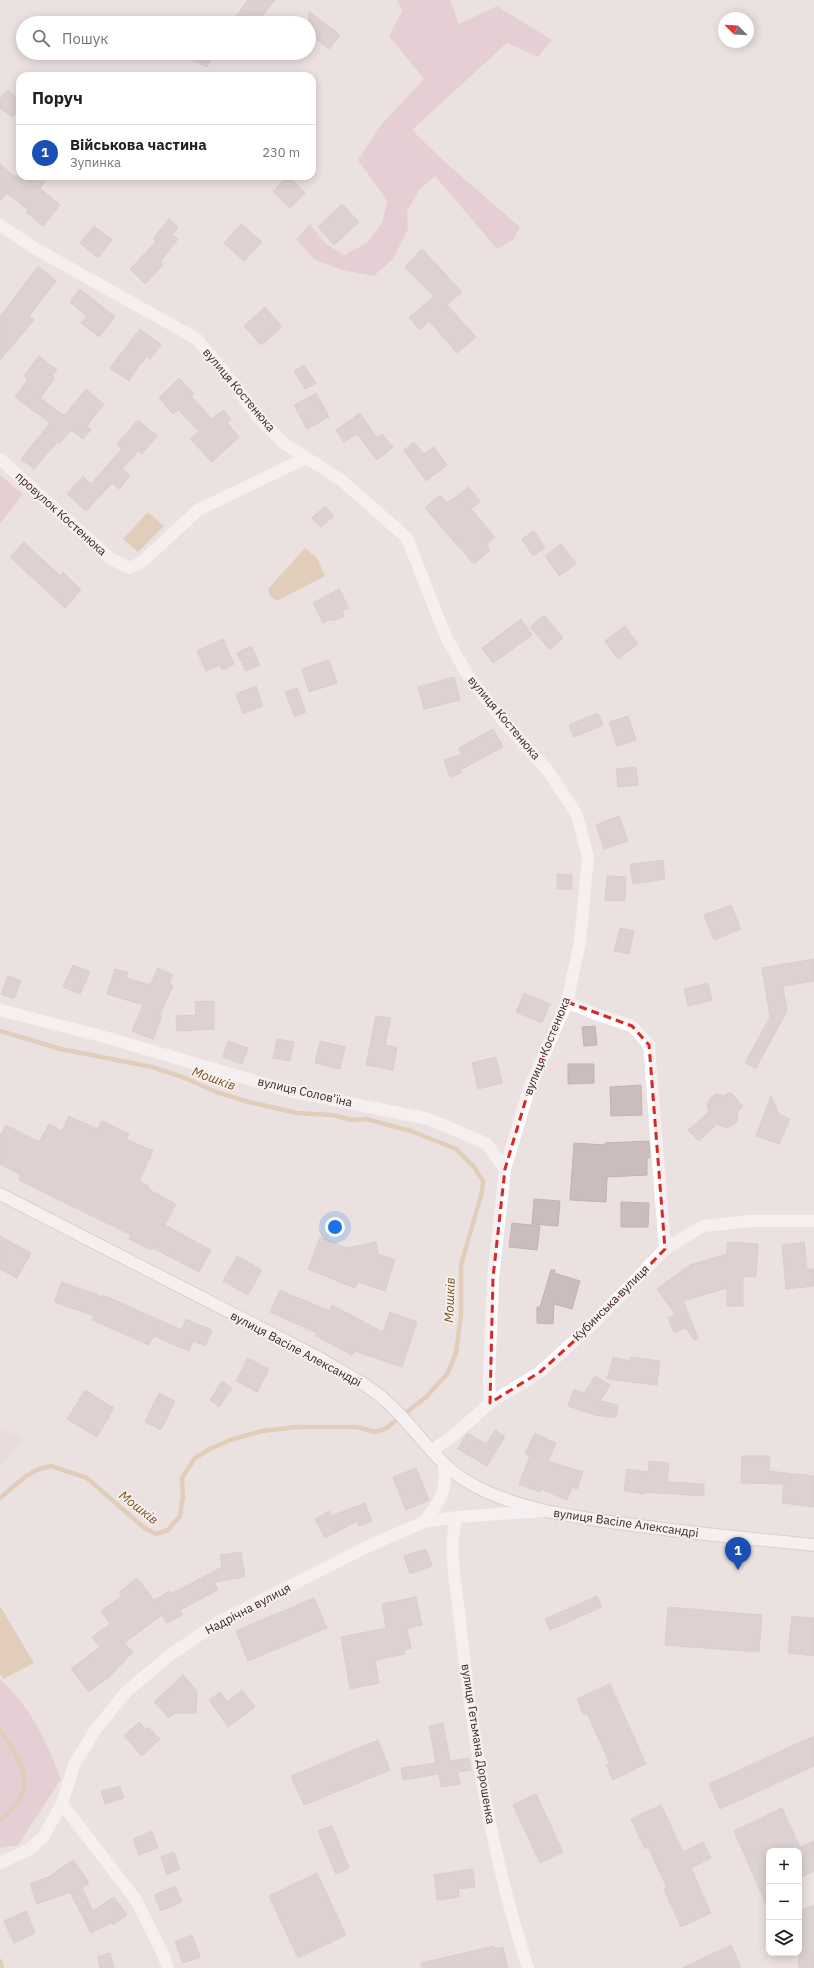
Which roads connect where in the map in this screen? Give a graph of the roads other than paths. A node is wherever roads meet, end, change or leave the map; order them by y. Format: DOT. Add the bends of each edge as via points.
graph roads {
  1 [pos="0,225"];
  2 [pos="306,458"];
  3 [pos="0,459"];
  4 [pos="567,1002"];
  5 [pos="0,1010"];
  6 [pos="505,1169"];
  7 [pos="0,1194"];
  8 [pos="814,1221"];
  9 [pos="665,1249"];
  10 [pos="490,1403"];
  11 [pos="433,1450"];
  12 [pos="444,1464"];
  13 [pos="546,1511"];
  14 [pos="457,1517"];
  15 [pos="424,1522"];
  16 [pos="814,1545"];
  17 [pos="62,1804"];
  18 [pos="0,1863"];
  19 [pos="168,1968"];
  20 [pos="528,1968"];
  1 -- 2 [label="street, вулиця Костенюка" via="36,250 196,339 232,381 256,415 285,444"];
  2 -- 3 [label="street, провулок Костенюка" via="198,510 143,561 130,568 111,559"];
  2 -- 4 [label="street, вулиця Костенюка" via="341,480 407,538 446,637 467,674 500,717 548,771 577,815 588,857 580,942"];
  4 -- 6 [label="street, вулиця Костенюка" via="529,1089"];
  4 -- 9 [label="street" via="632,1026 649,1045"];
  5 -- 6 [label="street, вулиця Солов'їна" via="101,1036 289,1091 429,1119 487,1144"];
  6 -- 10 [label="street, вулиця Костенюка" via="493,1278"];
  7 -- 11 [label="street, вулиця Васіле Александрі" via="321,1359 387,1401"];
  8 -- 9 [label="street, Кубинська вулиця" via="750,1221 703,1226"];
  9 -- 10 [label="street, Кубинська вулиця" via="594,1324 540,1372"];
  10 -- 11 [label="street, Кубинська вулиця"];
  11 -- 12 [label="street, вулиця Васіле Александрі"];
  12 -- 13 [label="street, вулиця Васіле Александрі" via="463,1479 486,1490"];
  12 -- 15 [label="street" via="446,1482 441,1500"];
  13 -- 14 [label="street, Надрічна вулиця"];
  13 -- 16 [label="street, вулиця Васіле Александрі" via="677,1531"];
  14 -- 15 [label="street, Надрічна вулиця"];
  14 -- 20 [label="street, вулиця Гетьмана Дорошенка" via="452,1541 466,1670 487,1816"];
  15 -- 17 [label="street, Надрічна вулиця" via="373,1544 220,1621 170,1655 126,1692 96,1729 74,1765"];
  17 -- 18 [label="street, Надрічна вулиця" via="42,1837 30,1849"];
  17 -- 19 [label="street" via="136,1900"];
}
